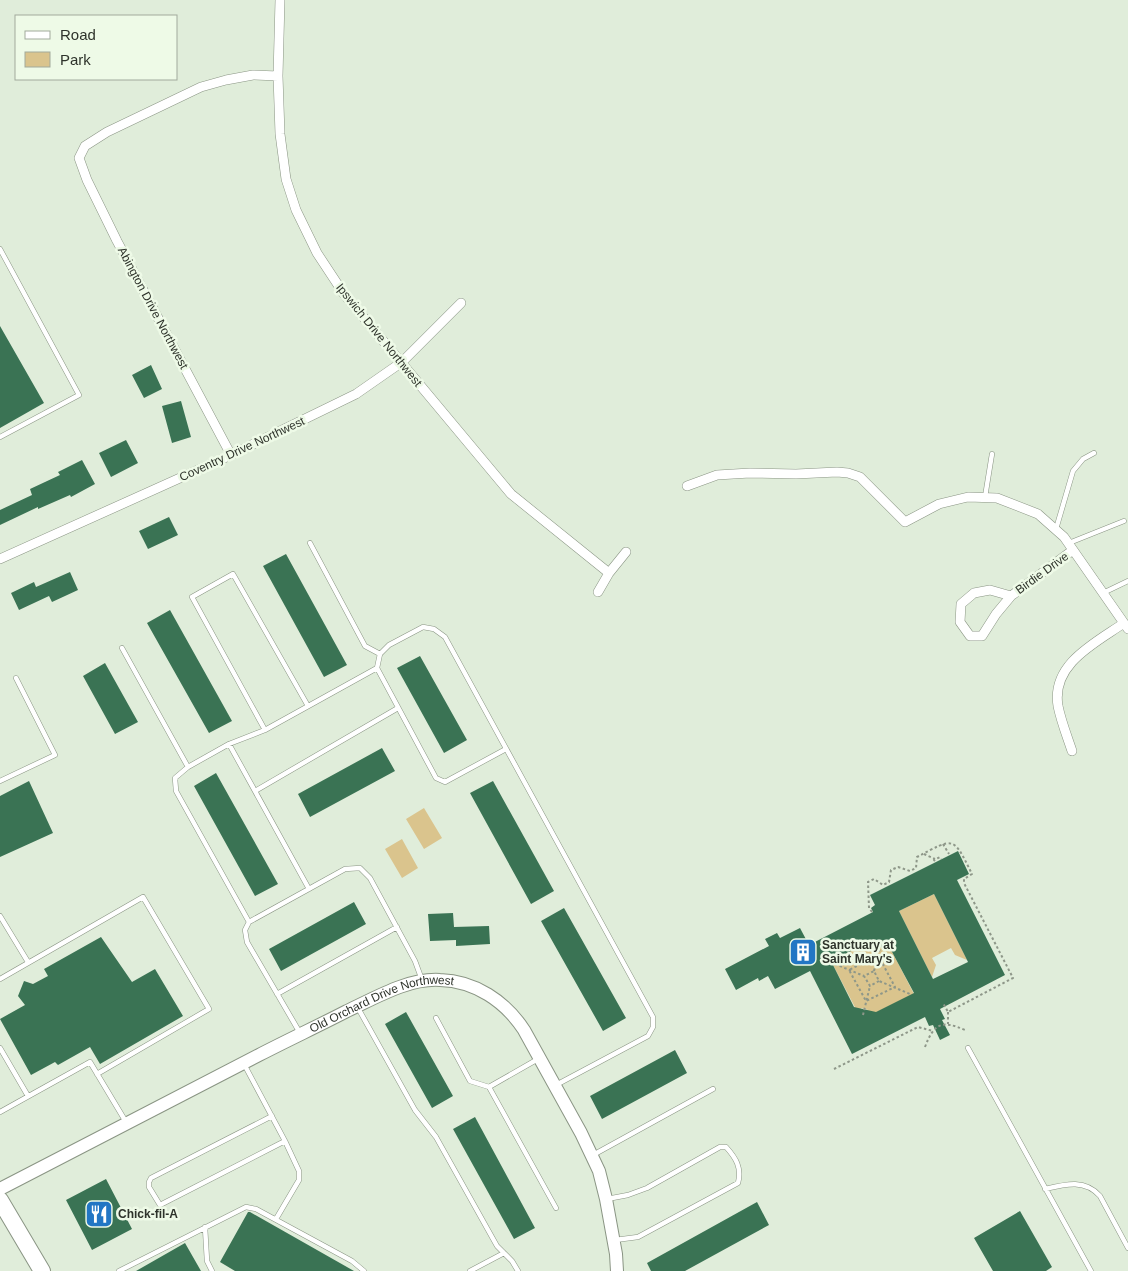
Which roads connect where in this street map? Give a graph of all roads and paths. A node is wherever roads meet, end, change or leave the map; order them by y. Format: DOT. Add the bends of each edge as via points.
graph roads {
  1 [pos="280,0"];
  2 [pos="278,76"];
  3 [pos="0,249"];
  4 [pos="461,303"];
  5 [pos="402,362"];
  6 [pos="0,437"];
  7 [pos="1094,453"];
  8 [pos="992,454"];
  9 [pos="231,455"];
  10 [pos="687,486"];
  11 [pos="985,497"];
  12 [pos="1124,521"];
  13 [pos="1056,530"];
  14 [pos="310,543"];
  15 [pos="1071,547"];
  16 [pos="626,552"];
  17 [pos="0,559"];
  18 [pos="609,573"];
  19 [pos="1128,581"];
  20 [pos="598,592"];
  21 [pos="1103,594"];
  22 [pos="1011,596"];
  23 [pos="1126,626"];
  24 [pos="122,648"];
  25 [pos="380,654"];
  26 [pos="377,668"];
  27 [pos="16,678"];
  28 [pos="308,706"];
  29 [pos="398,708"];
  30 [pos="265,730"];
  31 [pos="229,744"];
  32 [pos="506,749"];
  33 [pos="1072,751"];
  34 [pos="188,767"];
  35 [pos="0,781"];
  36 [pos="255,791"];
  37 [pos="943,844"];
  38 [pos="923,854"];
  39 [pos="949,854"];
  40 [pos="941,858"];
  41 [pos="309,889"];
  42 [pos="872,912"];
  43 [pos="0,916"];
  44 [pos="249,922"];
  45 [pos="397,928"];
  46 [pos="882,940"];
  47 [pos="878,955"];
  48 [pos="28,962"];
  49 [pos="834,964"];
  50 [pos="849,970"];
  51 [pos="874,971"];
  52 [pos="864,976"];
  53 [pos="0,979"];
  54 [pos="423,981"];
  55 [pos="879,982"];
  56 [pos="870,986"];
  57 [pos="895,987"];
  58 [pos="277,994"];
  59 [pos="910,994"];
  60 [pos="866,1001"];
  61 [pos="943,1003"];
  62 [pos="358,1006"];
  63 [pos="948,1012"];
  64 [pos="863,1015"];
  65 [pos="436,1018"];
  66 [pos="948,1024"];
  67 [pos="965,1030"];
  68 [pos="932,1031"];
  69 [pos="300,1034"];
  70 [pos="925,1047"];
  71 [pos="0,1048"];
  72 [pos="968,1048"];
  73 [pos="540,1058"];
  74 [pos="244,1063"];
  75 [pos="834,1069"];
  76 [pos="97,1074"];
  77 [pos="489,1086"];
  78 [pos="555,1086"];
  79 [pos="713,1089"];
  80 [pos="28,1096"];
  81 [pos="0,1112"];
  82 [pos="272,1116"];
  83 [pos="127,1124"];
  84 [pos="285,1141"];
  85 [pos="592,1156"];
  86 [pos="1046,1188"];
  87 [pos="0,1189"];
  88 [pos="606,1199"];
  89 [pos="0,1200"];
  90 [pos="556,1208"];
  91 [pos="276,1219"];
  92 [pos="205,1227"];
  93 [pos="614,1240"];
  94 [pos="1128,1248"];
  95 [pos="504,1253"];
  96 [pos="42,1271"];
  97 [pos="119,1271"];
  98 [pos="212,1271"];
  99 [pos="364,1271"];
  100 [pos="470,1271"];
  101 [pos="518,1271"];
  102 [pos="617,1271"];
  103 [pos="1091,1271"];
  1 -- 2 [label="street, Ipswich Drive Northwest"];
  2 -- 5 [label="street, Ipswich Drive Northwest" via="286,179 296,210 316,253 344,294"];
  2 -- 9 [label="street, Abington Drive Northwest" via="253,75 201,87 107,132 85,146 79,158 117,241"];
  3 -- 6 [label="lane" via="79,394"];
  4 -- 5 [label="street, Coventry Drive Northwest"];
  5 -- 9 [label="street, Coventry Drive Northwest" via="356,394"];
  5 -- 18 [label="street, Ipswich Drive Northwest" via="511,494"];
  7 -- 13 [label="lane" via="1082,459 1073,471"];
  8 -- 11 [label="lane"];
  9 -- 17 [label="street, Coventry Drive Northwest"];
  10 -- 11 [label="street" via="717,475 750,472 848,473 860,477 905,522 939,504 968,497"];
  11 -- 13 [label="street" via="997,498 1038,514"];
  12 -- 15 [label="lane"];
  13 -- 15 [label="street"];
  14 -- 25 [label="lane" via="365,646"];
  15 -- 21 [label="street"];
  15 -- 22 [label="street, Birdie Drive"];
  16 -- 18 [label="street"];
  18 -- 20 [label="street"];
  19 -- 21 [label="lane"];
  21 -- 23 [label="street"];
  22 -- 22 [label="street, Birdie Drive" via="982,636 970,636 960,622 961,604 974,593 990,590"];
  23 -- 33 [label="street" via="1074,658 1057,688 1058,706"];
  24 -- 34 [label="lane"];
  25 -- 26 [label="lane"];
  25 -- 32 [label="lane" via="389,645 423,627 434,629 445,637"];
  26 -- 28 [label="lane"];
  26 -- 29 [label="lane"];
  27 -- 35 [label="lane" via="55,755"];
  28 -- 30 [label="lane"];
  28 -- 30 [label="lane" via="233,574 200,592 192,597"];
  29 -- 32 [label="lane" via="436,778 445,782"];
  29 -- 36 [label="lane"];
  30 -- 31 [label="lane"];
  31 -- 34 [label="lane"];
  31 -- 36 [label="lane"];
  32 -- 78 [label="lane" via="652,1017 653,1027 648,1036"];
  34 -- 44 [label="lane" via="175,778 176,791"];
  36 -- 41 [label="lane"];
  37 -- 38 [label="path"];
  37 -- 39 [label="path"];
  37 -- 63 [label="path" via="952,843 960,850 972,874 964,879 964,883 1013,978"];
  38 -- 40 [label="path" via="935,860"];
  38 -- 42 [label="path" via="917,857 916,868 910,871 898,867 891,870 889,882 883,885 874,879 868,882"];
  41 -- 44 [label="lane"];
  41 -- 45 [label="lane" via="345,869 360,868 370,878"];
  43 -- 48 [label="lane"];
  44 -- 58 [label="lane" via="245,930 247,942"];
  45 -- 54 [label="lane"];
  45 -- 58 [label="lane"];
  46 -- 47 [label="path"];
  47 -- 50 [label="path"];
  47 -- 51 [label="path"];
  47 -- 57 [label="path"];
  48 -- 53 [label="lane"];
  48 -- 76 [label="lane" via="143,896 209,1009"];
  49 -- 50 [label="path"];
  50 -- 52 [label="path"];
  50 -- 60 [label="path"];
  51 -- 52 [label="path"];
  51 -- 55 [label="path"];
  52 -- 56 [label="path"];
  54 -- 62 [label="street, Old Orchard Drive Northwest"];
  54 -- 73 [label="street, Old Orchard Drive Northwest" via="457,982 491,996 514,1015"];
  55 -- 56 [label="path"];
  55 -- 57 [label="path"];
  56 -- 60 [label="path"];
  57 -- 59 [label="path"];
  57 -- 60 [label="path"];
  58 -- 69 [label="lane"];
  60 -- 64 [label="path"];
  61 -- 63 [label="path"];
  62 -- 69 [label="street, Old Orchard Drive Northwest"];
  62 -- 95 [label="lane" via="415,1110 436,1137"];
  63 -- 66 [label="path"];
  65 -- 77 [label="lane" via="470,1081"];
  66 -- 67 [label="path"];
  66 -- 68 [label="path"];
  68 -- 70 [label="path"];
  68 -- 75 [label="path" via="918,1027"];
  69 -- 74 [label="street, Old Orchard Drive Northwest"];
  71 -- 80 [label="lane"];
  72 -- 86 [label="lane"];
  73 -- 77 [label="lane"];
  73 -- 78 [label="street, Old Orchard Drive Northwest"];
  74 -- 82 [label="lane"];
  74 -- 83 [label="street, Old Orchard Drive Northwest"];
  76 -- 80 [label="lane" via="90,1062"];
  76 -- 83 [label="lane"];
  77 -- 90 [label="lane"];
  78 -- 85 [label="street, Old Orchard Drive Northwest"];
  79 -- 85 [label="lane"];
  80 -- 81 [label="lane"];
  82 -- 84 [label="lane"];
  82 -- 84 [label="lane" via="151,1178 149,1187 160,1205"];
  83 -- 87 [label="street, Old Orchard Drive Northwest"];
  84 -- 91 [label="lane" via="299,1171 299,1180"];
  85 -- 88 [label="street, Old Orchard Drive Northwest"];
  86 -- 94 [label="lane" via="1072,1183 1095,1190"];
  86 -- 103 [label="lane"];
  88 -- 93 [label="street, Old Orchard Drive Northwest"];
  88 -- 93 [label="lane" via="647,1188 720,1147 726,1147 738,1163 738,1183 638,1237"];
  89 -- 96 [label="highway"];
  91 -- 92 [label="lane" via="246,1207"];
  91 -- 99 [label="lane" via="352,1261"];
  92 -- 97 [label="lane"];
  92 -- 98 [label="lane" via="207,1261"];
  93 -- 102 [label="street, Old Orchard Drive Northwest"];
  95 -- 100 [label="lane"];
  95 -- 101 [label="lane"];
}
